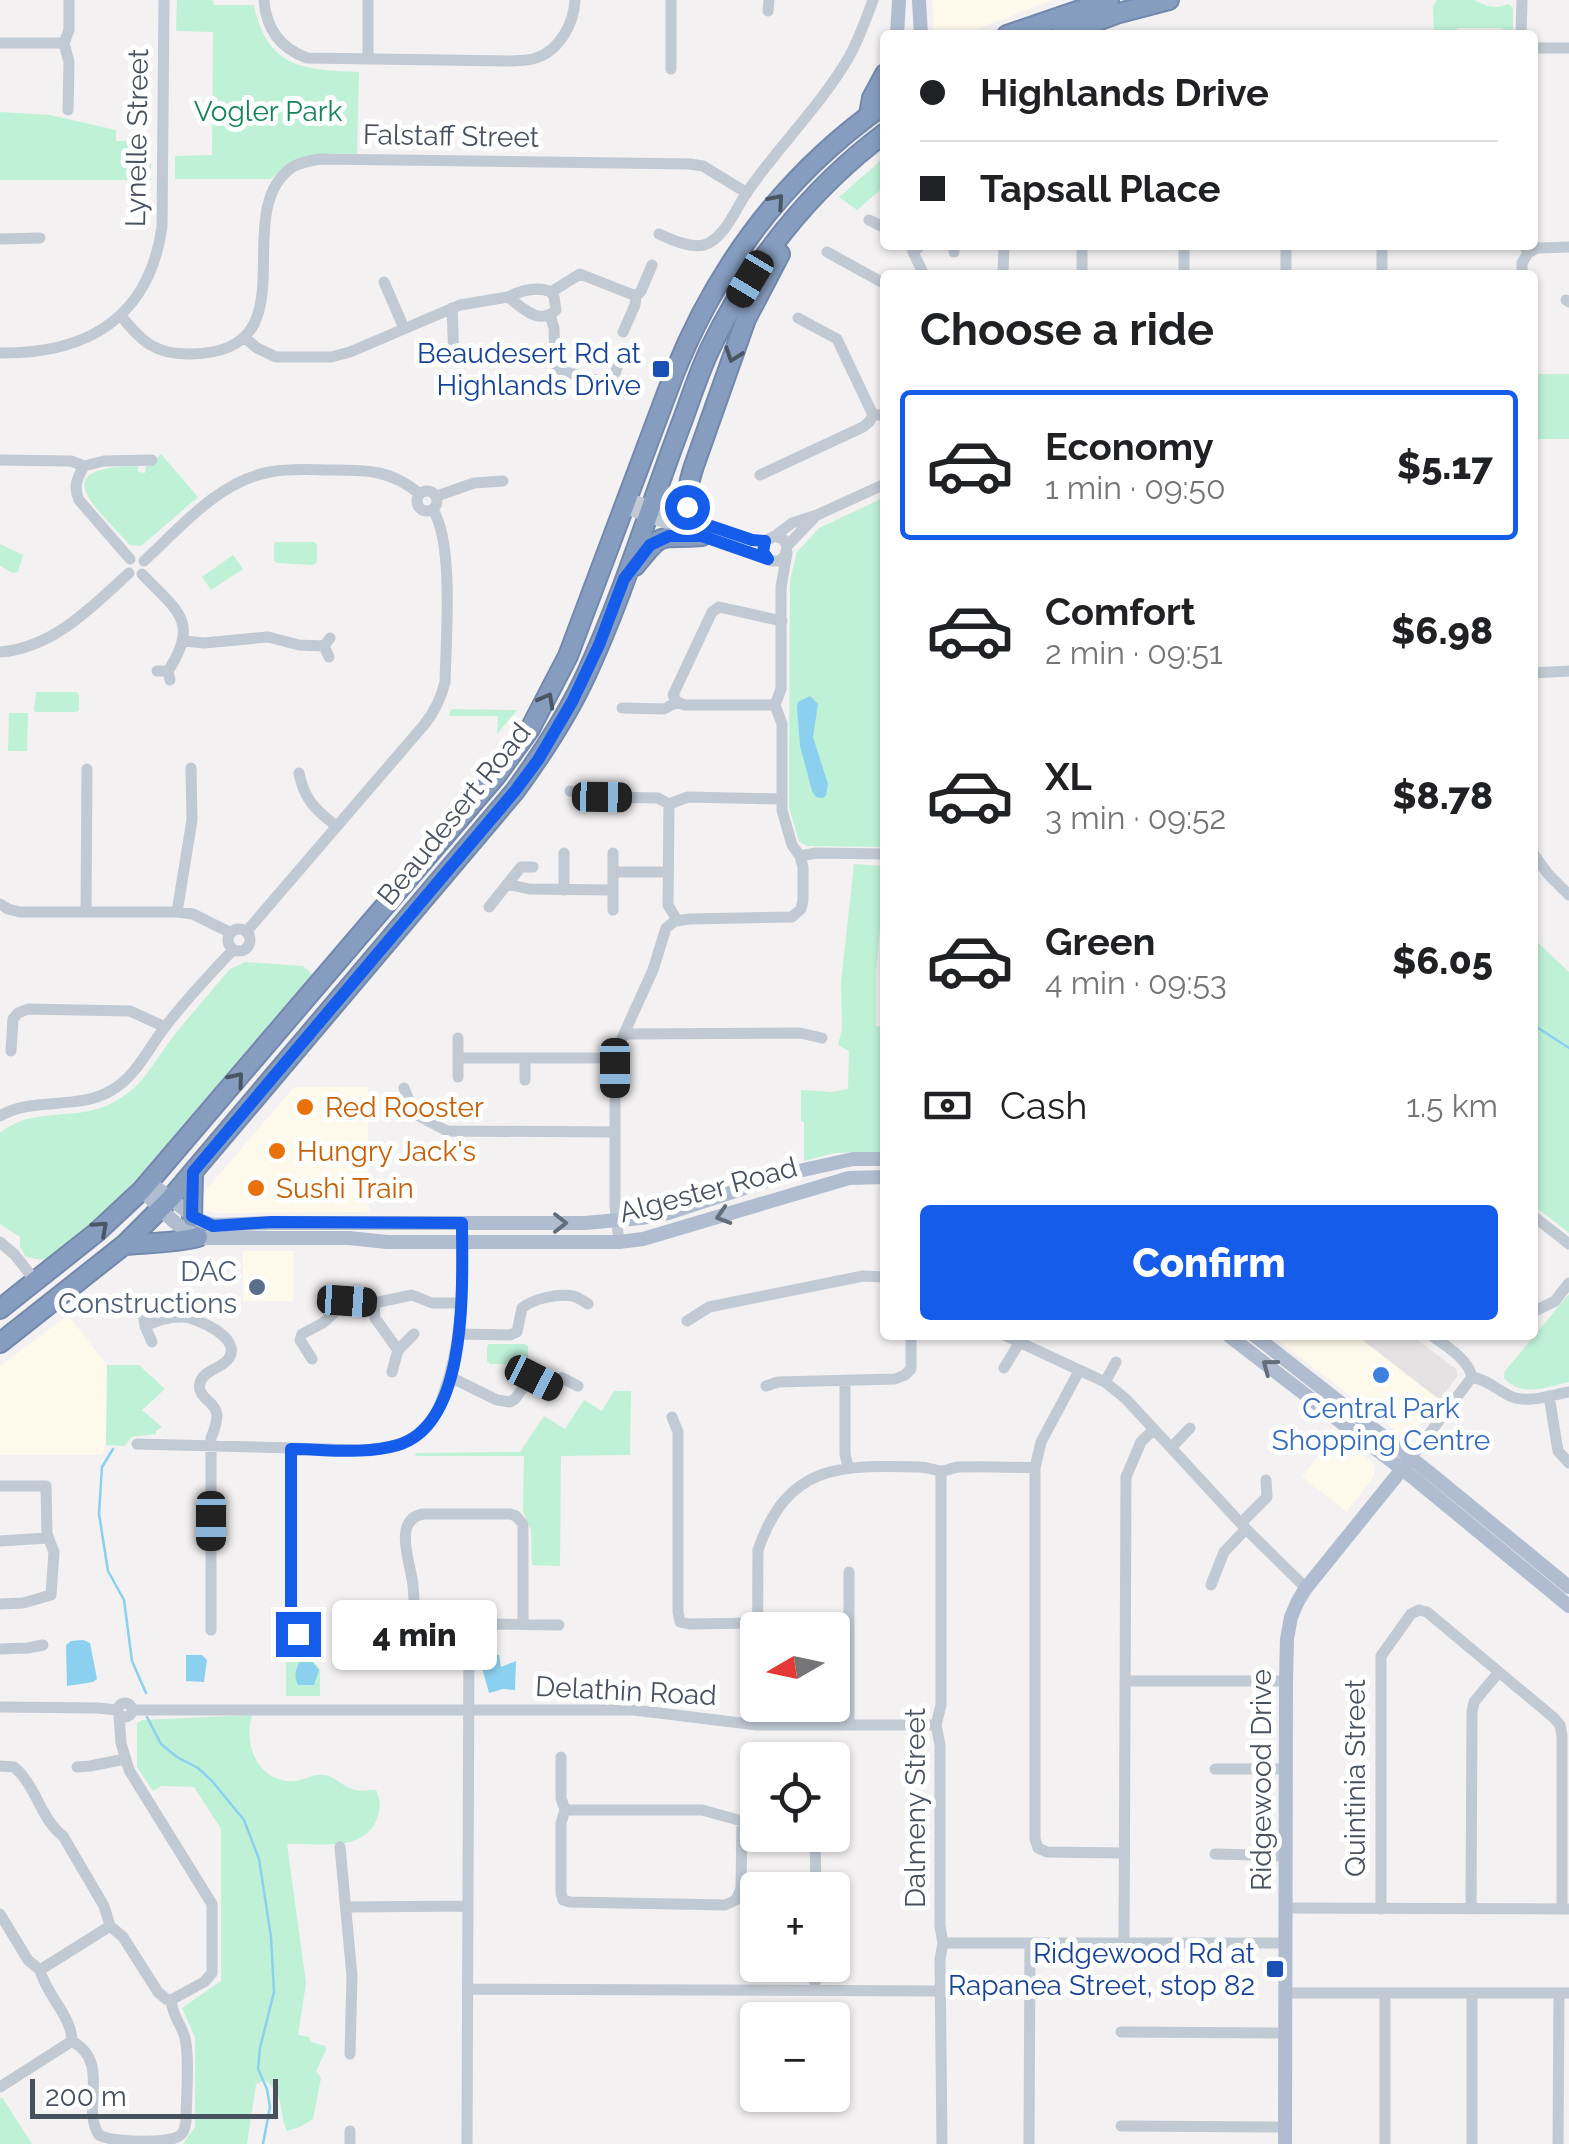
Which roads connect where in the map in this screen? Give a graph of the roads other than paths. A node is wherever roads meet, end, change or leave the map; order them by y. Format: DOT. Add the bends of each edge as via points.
graph roads {
  1 [pos="69,0"];
  2 [pos="164,0"];
  3 [pos="264,0"];
  4 [pos="368,0"];
  5 [pos="574,0"];
  6 [pos="672,0"];
  7 [pos="873,0"];
  8 [pos="899,0"];
  9 [pos="920,0"];
  10 [pos="1108,0"];
  11 [pos="1169,0"];
  12 [pos="1522,0"];
  13 [pos="897,30"];
  14 [pos="921,30"];
  15 [pos="1022,30"];
  16 [pos="1072,30"];
  17 [pos="1521,30"];
  18 [pos="64,42"];
  19 [pos="0,43"];
  20 [pos="1538,48"];
  21 [pos="1569,48"];
  22 [pos="368,59"];
  23 [pos="671,70"];
  24 [pos="880,83"];
  25 [pos="54,100"];
  26 [pos="877,109"];
  27 [pos="880,137"];
  28 [pos="747,192"];
  29 [pos="806,206"];
  30 [pos="659,234"];
  31 [pos="40,238"];
  32 [pos="0,239"];
  33 [pos="1569,247"];
  34 [pos="1538,248"];
  35 [pos="827,252"];
  36 [pos="652,265"];
  37 [pos="880,281"];
  38 [pos="384,282"];
  39 [pos="551,292"];
  40 [pos="636,296"];
  41 [pos="508,297"];
  42 [pos="452,308"];
  43 [pos="550,315"];
  44 [pos="121,316"];
  45 [pos="798,318"];
  46 [pos="404,328"];
  47 [pos="623,332"];
  48 [pos="244,337"];
  49 [pos="0,353"];
  50 [pos="454,360"];
  51 [pos="619,361"];
  52 [pos="612,384"];
  53 [pos="628,388"];
  54 [pos="879,415"];
  55 [pos="0,460"];
  56 [pos="152,460"];
  57 [pos="84,466"];
  58 [pos="760,476"];
  59 [pos="503,481"];
  60 [pos="880,486"];
  61 [pos="420,494"];
  62 [pos="437,496"];
  63 [pos="626,503"];
  64 [pos="433,510"];
  65 [pos="648,511"];
  66 [pos="817,515"];
  67 [pos="690,519"];
  68 [pos="702,536"];
  69 [pos="770,539"];
  70 [pos="787,550"];
  71 [pos="770,560"];
  72 [pos="138,569"];
  73 [pos="624,579"];
  74 [pos="781,587"];
  75 [pos="782,620"];
  76 [pos="184,640"];
  77 [pos="327,647"];
  78 [pos="0,652"];
  79 [pos="1569,672"];
  80 [pos="1538,673"];
  81 [pos="165,674"];
  82 [pos="677,702"];
  83 [pos="775,706"];
  84 [pos="622,708"];
  85 [pos="191,768"];
  86 [pos="87,769"];
  87 [pos="299,774"];
  88 [pos="570,791"];
  89 [pos="781,799"];
  90 [pos="669,804"];
  91 [pos="336,826"];
  92 [pos="564,852"];
  93 [pos="614,853"];
  94 [pos="880,854"];
  95 [pos="800,856"];
  96 [pos="1538,860"];
  97 [pos="533,867"];
  98 [pos="613,872"];
  99 [pos="668,872"];
  100 [pos="507,884"];
  101 [pos="564,890"];
  102 [pos="613,890"];
  103 [pos="1569,896"];
  104 [pos="0,904"];
  105 [pos="489,907"];
  106 [pos="613,910"];
  107 [pos="86,912"];
  108 [pos="177,912"];
  109 [pos="677,920"];
  110 [pos="246,932"];
  111 [pos="231,933"];
  112 [pos="233,950"];
  113 [pos="165,1027"];
  114 [pos="624,1034"];
  115 [pos="458,1038"];
  116 [pos="822,1038"];
  117 [pos="11,1051"];
  118 [pos="458,1058"];
  119 [pos="526,1058"];
  120 [pos="616,1058"];
  121 [pos="458,1077"];
  122 [pos="526,1080"];
  123 [pos="404,1088"];
  124 [pos="0,1116"];
  125 [pos="614,1132"];
  126 [pos="880,1159"];
  127 [pos="193,1172"];
  128 [pos="880,1177"];
  129 [pos="145,1186"];
  130 [pos="165,1204"];
  131 [pos="192,1216"];
  132 [pos="1538,1220"];
  133 [pos="615,1221"];
  134 [pos="462,1223"];
  135 [pos="198,1237"];
  136 [pos="0,1242"];
  137 [pos="620,1242"];
  138 [pos="462,1243"];
  139 [pos="1569,1244"];
  140 [pos="124,1245"];
  141 [pos="880,1277"];
  142 [pos="36,1282"];
  143 [pos="1569,1283"];
  144 [pos="374,1303"];
  145 [pos="461,1303"];
  146 [pos="588,1304"];
  147 [pos="0,1310"];
  148 [pos="1538,1310"];
  149 [pos="687,1321"];
  150 [pos="414,1334"];
  151 [pos="459,1334"];
  152 [pos="911,1340"];
  153 [pos="1013,1340"];
  154 [pos="1235,1340"];
  155 [pos="1260,1340"];
  156 [pos="1437,1340"];
  157 [pos="152,1342"];
  158 [pos="0,1343"];
  159 [pos="1019,1343"];
  160 [pos="398,1350"];
  161 [pos="312,1359"];
  162 [pos="1116,1362"];
  163 [pos="1004,1368"];
  164 [pos="1079,1371"];
  165 [pos="392,1372"];
  166 [pos="450,1377"];
  167 [pos="1472,1377"];
  168 [pos="845,1380"];
  169 [pos="1105,1382"];
  170 [pos="578,1386"];
  171 [pos="766,1386"];
  172 [pos="1569,1392"];
  173 [pos="1549,1396"];
  174 [pos="672,1417"];
  175 [pos="1190,1428"];
  176 [pos="1153,1430"];
  177 [pos="137,1444"];
  178 [pos="211,1448"];
  179 [pos="1171,1448"];
  180 [pos="291,1449"];
  181 [pos="1569,1463"];
  182 [pos="1406,1464"];
  183 [pos="848,1467"];
  184 [pos="1035,1468"];
  185 [pos="942,1471"];
  186 [pos="1266,1480"];
  187 [pos="0,1486"];
  188 [pos="1244,1526"];
  189 [pos="48,1538"];
  190 [pos="0,1540"];
  191 [pos="849,1572"];
  192 [pos="1211,1585"];
  193 [pos="1569,1587"];
  194 [pos="1306,1588"];
  195 [pos="0,1604"];
  196 [pos="1569,1606"];
  197 [pos="757,1612"];
  198 [pos="740,1623"];
  199 [pos="523,1624"];
  200 [pos="559,1625"];
  201 [pos="211,1630"];
  202 [pos="298,1634"];
  203 [pos="406,1643"];
  204 [pos="43,1645"];
  205 [pos="0,1649"];
  206 [pos="1499,1672"];
  207 [pos="1125,1680"];
  208 [pos="1286,1681"];
  209 [pos="0,1707"];
  210 [pos="469,1709"];
  211 [pos="125,1713"];
  212 [pos="756,1722"];
  213 [pos="756,1725"];
  214 [pos="848,1725"];
  215 [pos="936,1726"];
  216 [pos="125,1755"];
  217 [pos="561,1757"];
  218 [pos="0,1766"];
  219 [pos="77,1766"];
  220 [pos="1286,1768"];
  221 [pos="1214,1769"];
  222 [pos="566,1810"];
  223 [pos="740,1820"];
  224 [pos="340,1848"];
  225 [pos="742,1852"];
  226 [pos="1124,1852"];
  227 [pos="1215,1854"];
  228 [pos="1286,1856"];
  229 [pos="346,1906"];
  230 [pos="468,1906"];
  231 [pos="1285,1908"];
  232 [pos="1380,1908"];
  233 [pos="1471,1909"];
  234 [pos="1566,1909"];
  235 [pos="0,1914"];
  236 [pos="110,1926"];
  237 [pos="943,1943"];
  238 [pos="1030,1943"];
  239 [pos="1124,1943"];
  240 [pos="1285,1943"];
  241 [pos="40,1970"];
  242 [pos="815,1982"];
  243 [pos="468,1989"];
  244 [pos="815,1990"];
  245 [pos="940,1991"];
  246 [pos="1285,1993"];
  247 [pos="1385,1993"];
  248 [pos="1472,1993"];
  249 [pos="1564,1994"];
  250 [pos="172,2000"];
  251 [pos="1121,2032"];
  252 [pos="1285,2033"];
  253 [pos="68,2044"];
  254 [pos="350,2054"];
  255 [pos="0,2087"];
  256 [pos="1121,2126"];
  257 [pos="1285,2127"];
  258 [pos="467,2144"];
  259 [pos="942,2144"];
  260 [pos="1030,2144"];
  261 [pos="1284,2144"];
  262 [pos="1385,2144"];
  263 [pos="1472,2144"];
  264 [pos="1558,2144"];
  1 -- 18 [label="street"];
  2 -- 44 [label="street, Lynelle Street" via="159,250"];
  3 -- 22 [label="street" via="277,40 294,54"];
  4 -- 22 [label="street"];
  5 -- 22 [label="street" via="568,28 536,58"];
  6 -- 23 [label="street"];
  7 -- 28 [label="street" via="848,58"];
  8 -- 13 [label="main road"];
  9 -- 14 [label="main road"];
  10 -- 15 [label="highway"];
  11 -- 16 [label="highway"];
  12 -- 17 [label="street"];
  18 -- 19 [label="street"];
  18 -- 25 [label="street" via="68,105"];
  20 -- 21 [label="street"];
  24 -- 26 [label="highway" via="872,98"];
  63 -- 26 [label="highway, Beaudesert Road, one-way" via="687,341 731,262 791,184"];
  27 -- 29 [label="highway, Beaudesert Road"];
  28 -- 30 [label="street" via="706,244"];
  28 -- 48 [label="street, Falstaff Street" via="690,164 304,162 278,182 268,205 263,300"];
  29 -- 65 [label="highway, Beaudesert Road" via="758,266 718,334"];
  29 -- 67 [label="highway, one-way" via="746,318 690,480"];
  31 -- 32 [label="street"];
  33 -- 34 [label="street"];
  35 -- 37 [label="street"];
  36 -- 40 [label="street"];
  38 -- 46 [label="street"];
  39 -- 40 [label="street" via="580,274"];
  39 -- 41 [label="street" via="540,288"];
  39 -- 43 [label="street" via="556,310"];
  40 -- 47 [label="street"];
  41 -- 42 [label="street"];
  41 -- 43 [label="street" via="537,316"];
  42 -- 46 [label="street"];
  42 -- 50 [label="street"];
  43 -- 52 [label="street" via="555,364"];
  44 -- 48 [label="street" via="140,339 168,353 216,352"];
  44 -- 49 [label="street, Lynelle Street" via="57,349"];
  45 -- 54 [label="street" via="837,339"];
  46 -- 48 [label="street" via="317,358 276,357"];
  51 -- 52 [label="street"];
  52 -- 53 [label="street"];
  54 -- 58 [label="street"];
  55 -- 57 [label="street"];
  56 -- 57 [label="street"];
  57 -- 72 [label="street" via="78,497 130,559 126,566"];
  59 -- 62 [label="street"];
  60 -- 66 [label="street"];
  61 -- 62 [label="street" via="429,490"];
  61 -- 64 [label="street" via="418,506"];
  61 -- 72 [label="street" via="380,472 268,472 220,493"];
  62 -- 64 [label="street"];
  63 -- 65 [label="street"];
  129 -- 63 [label="highway, Beaudesert Road, one-way" via="514,752 558,679"];
  64 -- 91 [label="street" via="446,555 441,698"];
  65 -- 67 [label="street"];
  65 -- 68 [label="street"];
  65 -- 73 [label="highway, Beaudesert Road"];
  66 -- 69 [label="street"];
  66 -- 70 [label="street"];
  67 -- 69 [label="street" via="752,540"];
  68 -- 71 [label="street"];
  68 -- 73 [label="highway" via="656,540"];
  69 -- 70 [label="street" via="783,539"];
  69 -- 71 [label="street" via="763,552"];
  70 -- 71 [label="street" via="782,559"];
  70 -- 74 [label="street"];
  71 -- 74 [label="street"];
  72 -- 76 [label="street" via="180,615"];
  72 -- 78 [label="street" via="56,634"];
  73 -- 127 [label="highway, Beaudesert Road" via="585,676 538,760"];
  74 -- 75 [label="street"];
  75 -- 82 [label="street" via="719,606 675,688"];
  75 -- 83 [label="street"];
  76 -- 77 [label="street" via="268,637"];
  76 -- 81 [label="street"];
  79 -- 80 [label="street"];
  82 -- 83 [label="street"];
  82 -- 84 [label="street"];
  83 -- 89 [label="street" via="782,724"];
  85 -- 108 [label="street" via="192,820"];
  86 -- 107 [label="street"];
  87 -- 91 [label="street" via="308,800"];
  88 -- 90 [label="street"];
  89 -- 90 [label="street" via="688,797"];
  89 -- 95 [label="street"];
  90 -- 99 [label="street"];
  91 -- 110 [label="street"];
  92 -- 101 [label="street"];
  93 -- 98 [label="street"];
  94 -- 95 [label="street"];
  95 -- 109 [label="street" via="804,900 792,918"];
  96 -- 103 [label="street"];
  97 -- 100 [label="street" via="521,867"];
  98 -- 99 [label="street"];
  98 -- 102 [label="street"];
  99 -- 109 [label="street" via="668,905"];
  100 -- 101 [label="street"];
  100 -- 105 [label="street"];
  101 -- 102 [label="street"];
  102 -- 106 [label="street"];
  104 -- 107 [label="street" via="20,912"];
  107 -- 108 [label="street"];
  108 -- 111 [label="street"];
  109 -- 114 [label="street" via="661,937"];
  110 -- 111 [label="street"];
  110 -- 112 [label="street" via="249,945"];
  111 -- 112 [label="street"];
  112 -- 113 [label="street"];
  113 -- 117 [label="street" via="130,1010 28,1010 13,1019"];
  113 -- 124 [label="street" via="112,1090"];
  114 -- 116 [label="street"];
  114 -- 120 [label="street"];
  115 -- 118 [label="street"];
  118 -- 119 [label="street"];
  118 -- 121 [label="street"];
  119 -- 120 [label="street"];
  119 -- 122 [label="street"];
  120 -- 125 [label="street"];
  123 -- 125 [label="street" via="419,1116 447,1131"];
  125 -- 133 [label="street"];
  126 -- 133 [label="main road, Algester Road" via="794,1172 668,1213"];
  127 -- 130 [label="highway, Beaudesert Road"];
  127 -- 131 [label="highway"];
  128 -- 137 [label="main road, Algester Road, one-way" via="849,1178"];
  129 -- 130 [label="main road, Algester Road"];
  142 -- 129 [label="highway, Beaudesert Road, one-way"];
  130 -- 131 [label="main road, Algester Road"];
  130 -- 135 [label="main road, Algester Road" via="177,1224"];
  130 -- 140 [label="highway, Beaudesert Road"];
  131 -- 134 [label="main road, Algester Road" via="213,1226"];
  132 -- 139 [label="street"];
  134 -- 133 [label="main road, Algester Road, one-way"];
  133 -- 137 [label="street"];
  134 -- 138 [label="street"];
  135 -- 138 [label="main road, Algester Road"];
  135 -- 140 [label="highway"];
  136 -- 142 [label="street"];
  137 -- 138 [label="main road, Algester Road"];
  138 -- 145 [label="street"];
  140 -- 158 [label="highway, Beaudesert Road"];
  141 -- 149 [label="street" via="709,1307"];
  142 -- 147 [label="highway, Beaudesert Road"];
  143 -- 148 [label="street" via="1556,1301"];
  144 -- 145 [label="street" via="412,1295"];
  144 -- 160 [label="street" via="375,1318"];
  144 -- 161 [label="street" via="347,1301 302,1334"];
  145 -- 151 [label="street"];
  146 -- 151 [label="street" via="568,1295 533,1300 522,1308 517,1332"];
  150 -- 160 [label="street"];
  151 -- 166 [label="street"];
  152 -- 168 [label="street" via="905,1375"];
  153 -- 159 [label="street"];
  182 -- 154 [label="main road, one-way"];
  155 -- 182 [label="main road"];
  156 -- 167 [label="street" via="1462,1359"];
  157 -- 178 [label="street" via="144,1319 170,1318 192,1319 230,1344 229,1359 200,1382 201,1394 216,1410"];
  159 -- 163 [label="street"];
  159 -- 164 [label="street"];
  160 -- 165 [label="street"];
  162 -- 169 [label="street"];
  164 -- 169 [label="street"];
  164 -- 184 [label="street" via="1040,1442"];
  166 -- 170 [label="street" via="503,1402 515,1400 530,1378 551,1392 562,1378"];
  166 -- 180 [label="street" via="425,1430 398,1445"];
  167 -- 173 [label="street" via="1521,1399"];
  167 -- 182 [label="street"];
  168 -- 171 [label="street"];
  168 -- 183 [label="street"];
  169 -- 176 [label="street"];
  172 -- 173 [label="street"];
  173 -- 181 [label="street" via="1558,1451"];
  174 -- 198 [label="street" via="678,1432 680,1622"];
  175 -- 179 [label="street"];
  176 -- 179 [label="street"];
  176 -- 207 [label="street" via="1126,1477"];
  177 -- 178 [label="street"];
  178 -- 180 [label="street"];
  178 -- 201 [label="street"];
  179 -- 188 [label="street"];
  180 -- 202 [label="street" via="291,1607"];
  182 -- 193 [label="main road"];
  182 -- 194 [label="main road, Ridgewood Drive"];
  182 -- 196 [label="main road"];
  183 -- 185 [label="street"];
  183 -- 197 [label="street" via="809,1479 777,1508 758,1550"];
  184 -- 185 [label="street"];
  184 -- 226 [label="street" via="1034,1839 1046,1852"];
  185 -- 215 [label="street, Dalmeny Street"];
  186 -- 188 [label="street" via="1267,1497"];
  187 -- 189 [label="street" via="46,1486"];
  188 -- 192 [label="street"];
  188 -- 194 [label="street"];
  189 -- 190 [label="street"];
  189 -- 195 [label="street" via="54,1552 51,1595"];
  191 -- 214 [label="street"];
  194 -- 208 [label="main road, Ridgewood Drive" via="1291,1617"];
  199 -- 200 [label="street"];
  199 -- 203 [label="street" via="520,1520 510,1514 414,1516 406,1530 414,1606"];
  199 -- 210 [label="street" via="484,1624 472,1631"];
  204 -- 205 [label="street"];
  206 -- 232 [label="street, Quintinia Street" via="1419,1610 1381,1656"];
  206 -- 233 [label="street" via="1472,1712"];
  206 -- 234 [label="street, Quintinia Street" via="1560,1725"];
  207 -- 208 [label="street"];
  207 -- 226 [label="street"];
  208 -- 220 [label="main road, Ridgewood Drive"];
  209 -- 211 [label="street, Delathin Road"];
  210 -- 211 [label="street, Delathin Road"];
  210 -- 213 [label="street, Delathin Road" via="634,1710"];
  210 -- 230 [label="street"];
  211 -- 216 [label="street"];
  212 -- 213 [label="street"];
  213 -- 214 [label="street, Delathin Road"];
  214 -- 215 [label="street, Delathin Road"];
  215 -- 237 [label="street, Dalmeny Street"];
  216 -- 219 [label="street"];
  216 -- 250 [label="street" via="213,1908 212,1973"];
  217 -- 222 [label="street"];
  218 -- 236 [label="street" via="20,1772"];
  220 -- 221 [label="street"];
  220 -- 228 [label="main road, Ridgewood Drive"];
  222 -- 223 [label="street" via="702,1810"];
  222 -- 225 [label="street" via="561,1893 570,1902 726,1904 741,1889"];
  224 -- 229 [label="street"];
  226 -- 239 [label="street"];
  227 -- 228 [label="street"];
  228 -- 231 [label="main road, Ridgewood Drive"];
  229 -- 230 [label="street"];
  229 -- 254 [label="street"];
  230 -- 243 [label="street"];
  231 -- 232 [label="street"];
  231 -- 240 [label="main road, Ridgewood Drive"];
  232 -- 233 [label="street"];
  233 -- 234 [label="street"];
  235 -- 241 [label="street"];
  236 -- 241 [label="street"];
  236 -- 250 [label="street" via="158,1992"];
  237 -- 238 [label="street"];
  237 -- 245 [label="street, Dalmeny Street"];
  238 -- 239 [label="street"];
  238 -- 260 [label="street"];
  239 -- 240 [label="street"];
  240 -- 246 [label="main road, Ridgewood Drive"];
  241 -- 253 [label="street" via="72,2032"];
  242 -- 244 [label="street"];
  243 -- 244 [label="street"];
  243 -- 258 [label="street"];
  244 -- 245 [label="street"];
  245 -- 259 [label="street, Dalmeny Street"];
  246 -- 247 [label="street"];
  246 -- 252 [label="main road, Ridgewood Drive"];
  247 -- 248 [label="street"];
  247 -- 262 [label="street"];
  248 -- 249 [label="street"];
  248 -- 263 [label="street"];
  249 -- 264 [label="street"];
  250 -- 253 [label="street" via="186,2045 186,2122 176,2138 99,2136 90,2059"];
  251 -- 252 [label="street"];
  252 -- 257 [label="main road, Ridgewood Drive"];
  253 -- 255 [label="street"];
  256 -- 257 [label="street"];
  257 -- 261 [label="main road, Ridgewood Drive"];
}
